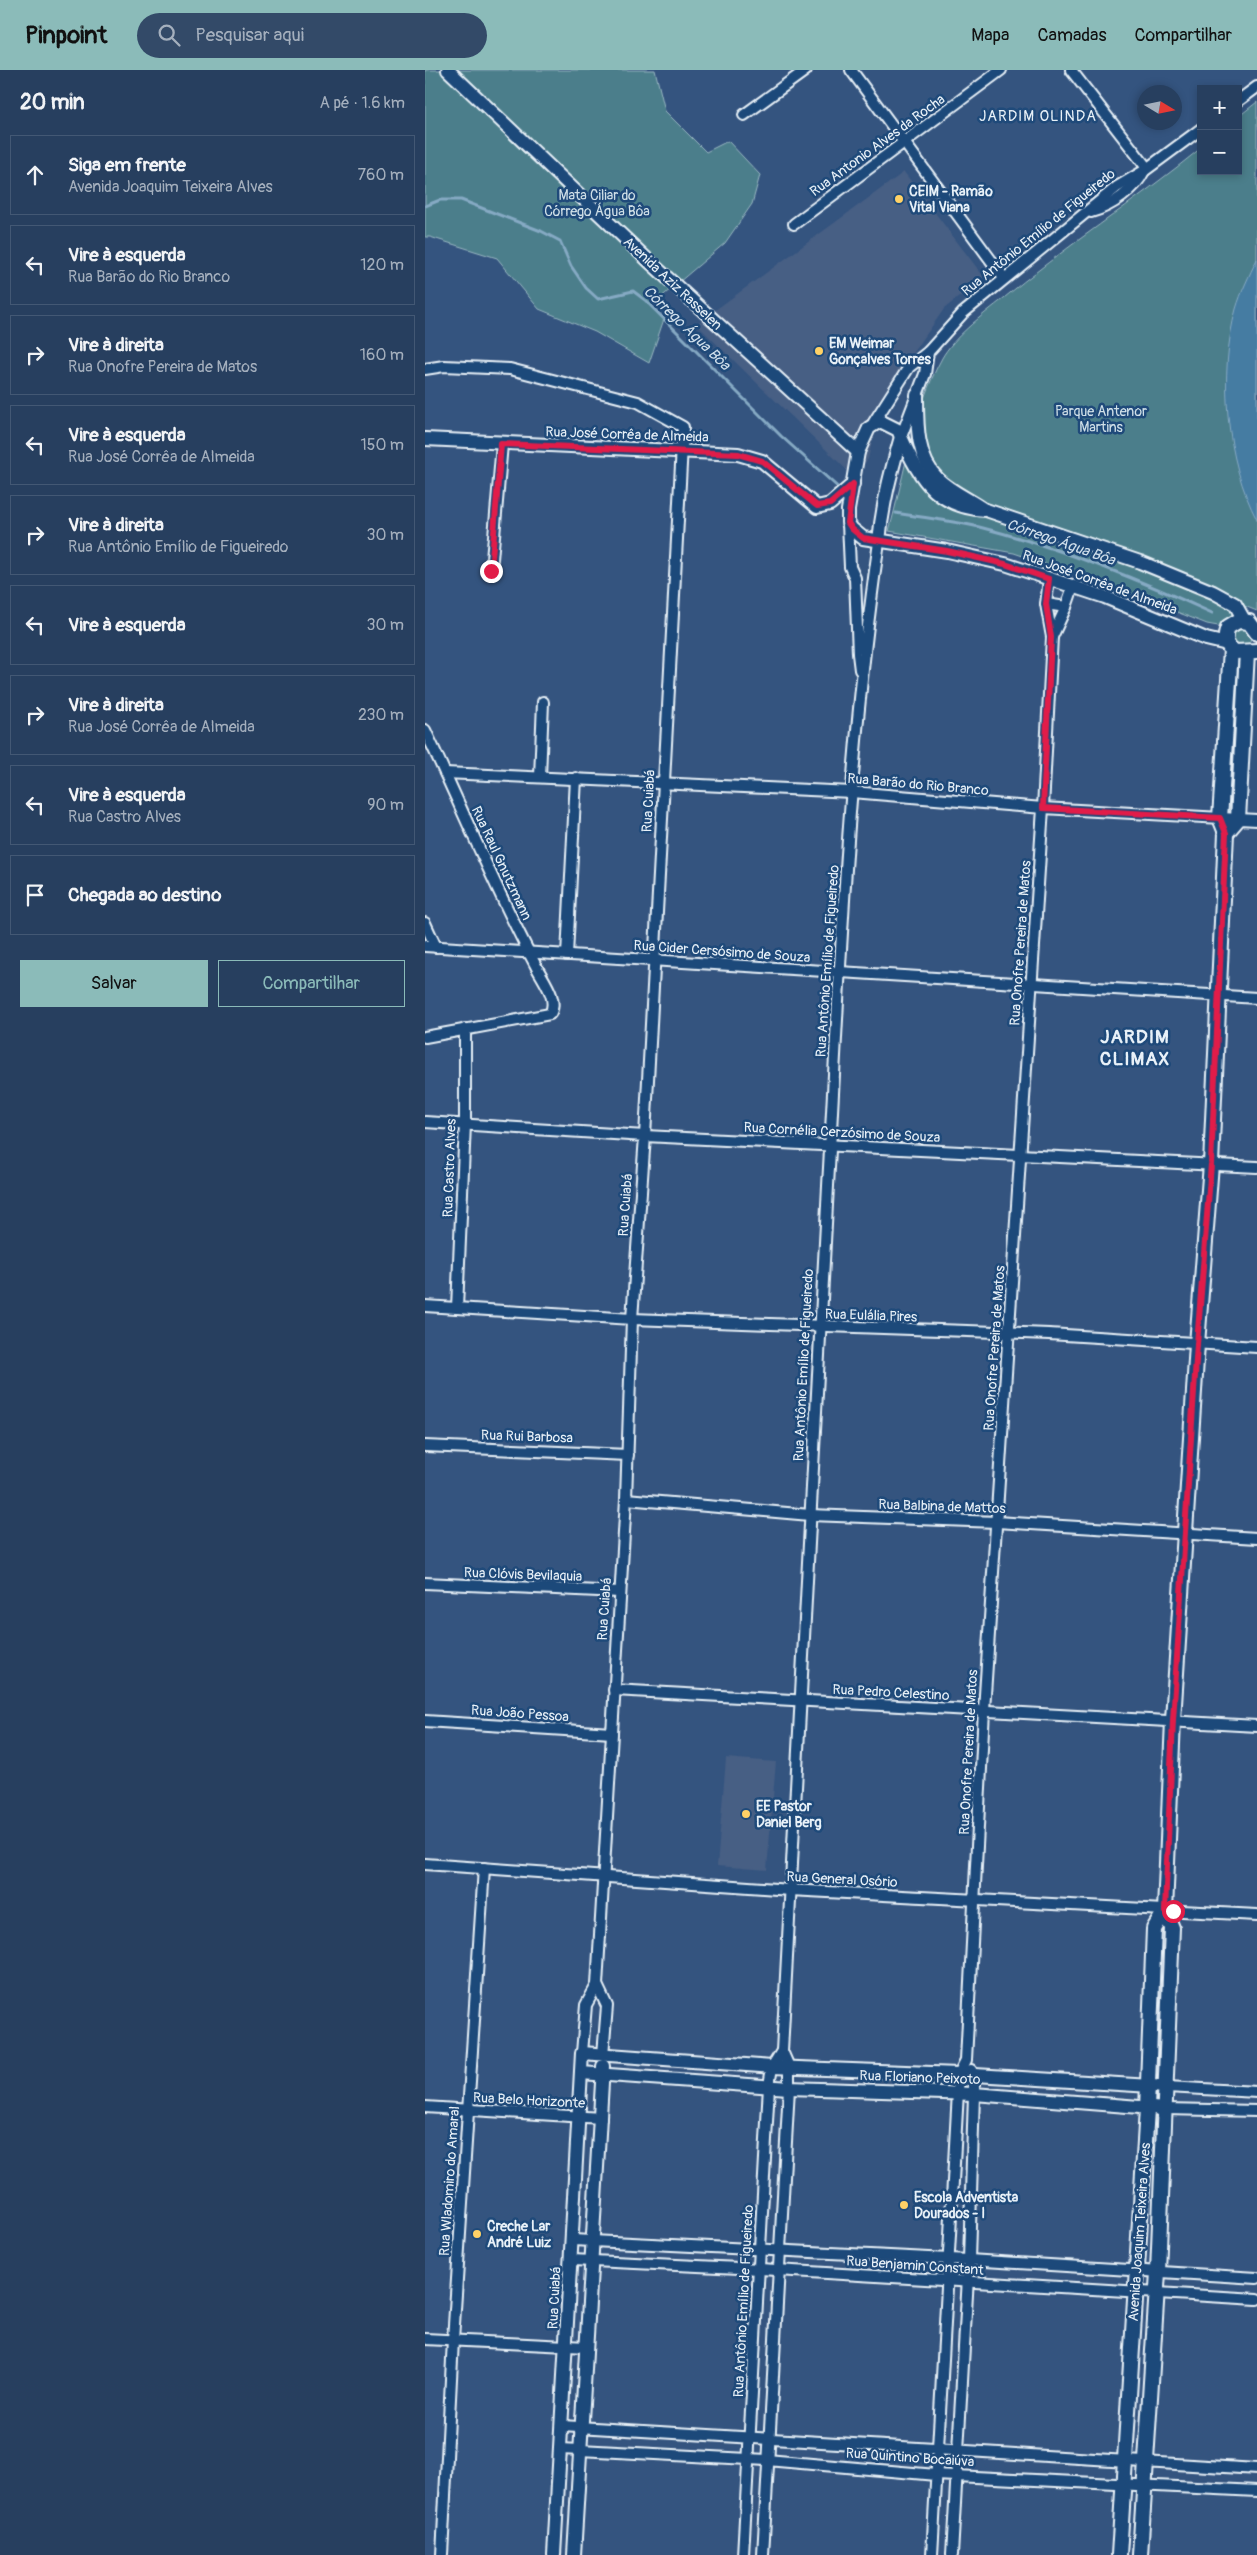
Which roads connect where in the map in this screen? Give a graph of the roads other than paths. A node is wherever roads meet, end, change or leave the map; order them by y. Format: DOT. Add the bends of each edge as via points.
graph roads {
  1 [pos="447,70"];
  2 [pos="806,70"];
  3 [pos="851,70"];
  4 [pos="1001,70"];
  5 [pos="1071,70"];
  6 [pos="1257,87"];
  7 [pos="1242,98"];
  8 [pos="744,115"];
  9 [pos="1200,130"];
  10 [pos="904,143"];
  11 [pos="1146,170"];
  12 [pos="794,224"];
  13 [pos="1004,278"];
  14 [pos="927,352"];
  15 [pos="425,368"];
  16 [pos="917,395"];
  17 [pos="874,422"];
  18 [pos="901,437"];
  19 [pos="425,439"];
  20 [pos="501,444"];
  21 [pos="858,452"];
  22 [pos="682,453"];
  23 [pos="853,484"];
  24 [pos="985,510"];
  25 [pos="848,523"];
  26 [pos="879,542"];
  27 [pos="491,571"];
  28 [pos="1049,579"];
  29 [pos="1073,587"];
  30 [pos="1046,604"];
  31 [pos="1066,607"];
  32 [pos="1252,625"];
  33 [pos="1051,637"];
  34 [pos="1229,647"];
  35 [pos="1253,648"];
  36 [pos="863,681"];
  37 [pos="543,702"];
  38 [pos="425,730"];
  39 [pos="445,773"];
  40 [pos="540,777"];
  41 [pos="576,778"];
  42 [pos="664,782"];
  43 [pos="853,792"];
  44 [pos="1221,799"];
  45 [pos="1239,799"];
  46 [pos="1043,808"];
  47 [pos="1220,818"];
  48 [pos="1238,819"];
  49 [pos="1257,820"];
  50 [pos="1226,833"];
  51 [pos="425,923"];
  52 [pos="425,946"];
  53 [pos="436,947"];
  54 [pos="529,953"];
  55 [pos="567,955"];
  56 [pos="654,961"];
  57 [pos="841,972"];
  58 [pos="1031,984"];
  59 [pos="1219,996"];
  60 [pos="1257,998"];
  61 [pos="465,1029"];
  62 [pos="425,1037"];
  63 [pos="425,1122"];
  64 [pos="465,1124"];
  65 [pos="645,1136"];
  66 [pos="831,1145"];
  67 [pos="1020,1155"];
  68 [pos="1211,1164"];
  69 [pos="1257,1167"];
  70 [pos="425,1306"];
  71 [pos="457,1308"];
  72 [pos="632,1319"];
  73 [pos="821,1328"];
  74 [pos="1008,1333"];
  75 [pos="1197,1344"];
  76 [pos="1257,1347"];
  77 [pos="425,1446"];
  78 [pos="628,1454"];
  79 [pos="626,1499"];
  80 [pos="810,1514"];
  81 [pos="997,1522"];
  82 [pos="1185,1534"];
  83 [pos="1257,1538"];
  84 [pos="425,1583"];
  85 [pos="620,1592"];
  86 [pos="614,1690"];
  87 [pos="799,1702"];
  88 [pos="984,1710"];
  89 [pos="1173,1720"];
  90 [pos="425,1721"];
  91 [pos="1257,1726"];
  92 [pos="612,1733"];
  93 [pos="425,1864"];
  94 [pos="484,1868"];
  95 [pos="603,1877"];
  96 [pos="790,1890"];
  97 [pos="974,1900"];
  98 [pos="1165,1911"];
  99 [pos="1257,1914"];
  100 [pos="597,1985"];
  101 [pos="782,2051"];
  102 [pos="583,2053"];
  103 [pos="603,2055"];
  104 [pos="966,2060"];
  105 [pos="772,2067"];
  106 [pos="789,2068"];
  107 [pos="581,2072"];
  108 [pos="603,2074"];
  109 [pos="959,2074"];
  110 [pos="974,2076"];
  111 [pos="769,2086"];
  112 [pos="1148,2086"];
  113 [pos="789,2088"];
  114 [pos="1167,2088"];
  115 [pos="1257,2092"];
  116 [pos="959,2094"];
  117 [pos="974,2094"];
  118 [pos="425,2107"];
  119 [pos="1147,2109"];
  120 [pos="1165,2109"];
  121 [pos="468,2110"];
  122 [pos="1257,2111"];
  123 [pos="579,2116"];
  124 [pos="601,2118"];
  125 [pos="573,2240"];
  126 [pos="593,2240"];
  127 [pos="761,2250"];
  128 [pos="780,2252"];
  129 [pos="948,2259"];
  130 [pos="571,2260"];
  131 [pos="969,2260"];
  132 [pos="592,2261"];
  133 [pos="760,2269"];
  134 [pos="779,2270"];
  135 [pos="1137,2271"];
  136 [pos="1158,2272"];
  137 [pos="1257,2278"];
  138 [pos="947,2280"];
  139 [pos="968,2282"];
  140 [pos="1135,2293"];
  141 [pos="1156,2294"];
  142 [pos="1257,2299"];
  143 [pos="425,2339"];
  144 [pos="453,2340"];
  145 [pos="567,2345"];
  146 [pos="587,2347"];
  147 [pos="562,2426"];
  148 [pos="583,2426"];
  149 [pos="750,2438"];
  150 [pos="769,2438"];
  151 [pos="561,2449"];
  152 [pos="581,2449"];
  153 [pos="938,2449"];
  154 [pos="957,2450"];
  155 [pos="749,2459"];
  156 [pos="767,2460"];
  157 [pos="1125,2460"];
  158 [pos="1145,2462"];
  159 [pos="1257,2470"];
  160 [pos="936,2475"];
  161 [pos="956,2475"];
  162 [pos="1124,2485"];
  163 [pos="1145,2485"];
  164 [pos="1257,2491"];
  165 [pos="442,2555"];
  166 [pos="554,2555"];
  167 [pos="574,2555"];
  168 [pos="743,2555"];
  169 [pos="763,2555"];
  170 [pos="932,2555"];
  171 [pos="952,2555"];
  172 [pos="1119,2555"];
  173 [pos="1140,2555"];
  1 -- 21 [label="street, Avenida Aziz Rasselen" via="644,257"];
  2 -- 8 [label="street"];
  3 -- 10 [label="street"];
  4 -- 10 [label="street, Rua Antonio Alves da Rocha"];
  5 -- 11 [label="street"];
  6 -- 7 [label="street"];
  9 -- 11 [label="street, Rua Antônio Emílio de Figueiredo"];
  10 -- 12 [label="street, Rua Antonio Alves da Rocha"];
  10 -- 13 [label="street"];
  11 -- 13 [label="street, Rua Antônio Emílio de Figueiredo" via="1117,187"];
  13 -- 14 [label="street, Rua Antônio Emílio de Figueiredo" via="963,313"];
  14 -- 16 [label="street, Rua Antônio Emílio de Figueiredo" via="925,374"];
  14 -- 17 [label="street, Rua Antônio Emílio de Figueiredo" via="909,367"];
  15 -- 22 [label="street, Rua Cuiabá" via="510,369 638,402 683,427"];
  16 -- 18 [label="street, Rua Antônio Emílio de Figueiredo"];
  16 -- 24 [label="street" via="917,426 921,449 928,464 938,479"];
  17 -- 18 [label="street" via="894,426"];
  17 -- 21 [label="street, Rua Antônio Emílio de Figueiredo"];
  18 -- 24 [label="street" via="918,474 943,499"];
  18 -- 26 [label="street, Rua Antônio Emílio de Figueiredo" via="889,477"];
  19 -- 20 [label="street, Rua José Corrêa de Almeida"];
  20 -- 22 [label="street, Rua José Corrêa de Almeida"];
  20 -- 27 [label="street"];
  21 -- 23 [label="street, Rua Antônio Emílio de Figueiredo"];
  22 -- 23 [label="street, Rua José Corrêa de Almeida" via="738,454 762,461 817,506 830,504"];
  22 -- 42 [label="street, Rua Cuiabá"];
  23 -- 25 [label="street, Rua Antônio Emílio de Figueiredo"];
  24 -- 32 [label="street" via="1141,562 1213,592 1235,604"];
  25 -- 26 [label="street, Rua José Corrêa de Almeida" via="863,538"];
  25 -- 36 [label="street, Rua Antônio Emílio de Figueiredo"];
  26 -- 28 [label="street, Rua José Corrêa de Almeida" via="947,551 1005,564"];
  26 -- 36 [label="street, Rua Antônio Emílio de Figueiredo"];
  28 -- 29 [label="street, Rua José Corrêa de Almeida"];
  28 -- 30 [label="street, Rua Onofre Pereira de Matos"];
  29 -- 31 [label="street, Rua Onofre Pereira de Matos"];
  29 -- 34 [label="street, Rua José Corrêa de Almeida" via="1151,614"];
  30 -- 31 [label="street"];
  30 -- 33 [label="street, Rua Onofre Pereira de Matos"];
  31 -- 33 [label="street, Rua Onofre Pereira de Matos"];
  32 -- 34 [label="main road" via="1238,621 1228,627 1225,638"];
  33 -- 46 [label="street, Rua Onofre Pereira de Matos"];
  34 -- 35 [label="main road" via="1239,653"];
  34 -- 44 [label="main road"];
  35 -- 45 [label="main road"];
  36 -- 43 [label="street, Rua Antônio Emílio de Figueiredo"];
  37 -- 40 [label="street"];
  38 -- 39 [label="street, Rua Raul Gnutzmann"];
  39 -- 40 [label="street, Rua Barão do Rio Branco"];
  39 -- 54 [label="street, Rua Raul Gnutzmann"];
  40 -- 41 [label="street, Rua Barão do Rio Branco"];
  41 -- 42 [label="street, Rua Barão do Rio Branco"];
  41 -- 55 [label="street"];
  42 -- 43 [label="street, Rua Barão do Rio Branco"];
  42 -- 56 [label="street, Rua Cuiabá"];
  43 -- 46 [label="street, Rua Barão do Rio Branco"];
  43 -- 57 [label="street, Rua Antônio Emílio de Figueiredo"];
  44 -- 45 [label="main road"];
  44 -- 47 [label="main road"];
  45 -- 48 [label="main road"];
  46 -- 47 [label="street, Rua Barão do Rio Branco"];
  46 -- 58 [label="street, Rua Onofre Pereira de Matos"];
  47 -- 48 [label="street, Rua Barão do Rio Branco"];
  47 -- 50 [label="main road, Avenida Joaquim Teixeira Alves"];
  48 -- 49 [label="street, Rua Barão do Rio Branco"];
  48 -- 50 [label="main road"];
  50 -- 59 [label="main road, Avenida Joaquim Teixeira Alves"];
  51 -- 53 [label="street"];
  52 -- 53 [label="street, Rua Cider Cersósimo de Souza"];
  53 -- 54 [label="street, Rua Cider Cersósimo de Souza"];
  54 -- 55 [label="street, Rua Cider Cersósimo de Souza"];
  54 -- 61 [label="street, Rua Raul Gnutzmann" via="553,999 550,1014"];
  55 -- 56 [label="street, Rua Cider Cersósimo de Souza"];
  56 -- 57 [label="street, Rua Cider Cersósimo de Souza"];
  56 -- 65 [label="street, Rua Cuiabá"];
  57 -- 58 [label="street, Rua Cider Cersósimo de Souza"];
  57 -- 66 [label="street, Rua Antônio Emílio de Figueiredo"];
  58 -- 59 [label="street, Rua Cider Cersósimo de Souza"];
  58 -- 67 [label="street, Rua Onofre Pereira de Matos"];
  59 -- 60 [label="street, Rua Cider Cersósimo de Souza"];
  59 -- 68 [label="main road, Avenida Joaquim Teixeira Alves"];
  61 -- 62 [label="street"];
  61 -- 64 [label="street, Rua Castro Alves"];
  63 -- 64 [label="street, Rua Cornélia Cerzósimo de Souza"];
  64 -- 65 [label="street, Rua Cornélia Cerzósimo de Souza"];
  64 -- 71 [label="street, Rua Castro Alves"];
  65 -- 66 [label="street, Rua Cornélia Cerzósimo de Souza"];
  65 -- 72 [label="street, Rua Cuiabá"];
  66 -- 67 [label="street, Rua Cornélia Cerzósimo de Souza"];
  66 -- 73 [label="street, Rua Antônio Emílio de Figueiredo"];
  67 -- 68 [label="street, Rua Cornélia Cerzósimo de Souza"];
  67 -- 74 [label="street, Rua Onofre Pereira de Matos"];
  68 -- 69 [label="street, Rua Cornélia Cerzósimo de Souza"];
  68 -- 75 [label="main road, Avenida Joaquim Teixeira Alves"];
  70 -- 71 [label="street, Rua Eulália Pires"];
  71 -- 72 [label="street, Rua Eulália Pires"];
  72 -- 73 [label="street, Rua Eulália Pires"];
  72 -- 78 [label="street, Rua Cuiabá"];
  73 -- 74 [label="street, Rua Eulália Pires"];
  73 -- 80 [label="street, Rua Antônio Emílio de Figueiredo"];
  74 -- 75 [label="street, Rua Eulália Pires"];
  74 -- 81 [label="street, Rua Onofre Pereira de Matos"];
  75 -- 76 [label="street, Rua Eulália Pires"];
  75 -- 82 [label="main road, Avenida Joaquim Teixeira Alves"];
  77 -- 78 [label="street, Rua Rui Barbosa"];
  78 -- 79 [label="street, Rua Cuiabá"];
  79 -- 80 [label="street, Rua Balbina de Mattos"];
  79 -- 85 [label="street, Rua Cuiabá"];
  80 -- 81 [label="street, Rua Balbina de Mattos"];
  80 -- 87 [label="street, Rua Antônio Emílio de Figueiredo"];
  81 -- 82 [label="street, Rua Balbina de Mattos"];
  81 -- 88 [label="street, Rua Onofre Pereira de Matos"];
  82 -- 83 [label="street, Rua Balbina de Mattos"];
  82 -- 89 [label="main road, Avenida Joaquim Teixeira Alves"];
  84 -- 85 [label="street, Rua Clóvis Bevilaquia"];
  85 -- 86 [label="street, Rua Cuiabá"];
  86 -- 87 [label="street, Rua Pedro Celestino"];
  86 -- 92 [label="street, Rua Cuiabá"];
  87 -- 88 [label="street, Rua Pedro Celestino"];
  87 -- 96 [label="street, Rua Antônio Emílio de Figueiredo"];
  88 -- 89 [label="street, Rua Pedro Celestino"];
  88 -- 97 [label="street, Rua Onofre Pereira de Matos"];
  89 -- 91 [label="street, Rua Pedro Celestino"];
  89 -- 98 [label="main road, Avenida Joaquim Teixeira Alves"];
  90 -- 92 [label="street, Rua João Pessoa"];
  92 -- 95 [label="street, Rua Cuiabá"];
  93 -- 94 [label="street, Rua General Osório"];
  94 -- 95 [label="street, Rua General Osório"];
  94 -- 121 [label="street, Rua Wladomiro do Amaral"];
  95 -- 96 [label="street, Rua General Osório"];
  95 -- 100 [label="street, Rua Cuiabá"];
  96 -- 97 [label="street, Rua General Osório"];
  96 -- 101 [label="street, Rua Antônio Emílio de Figueiredo"];
  97 -- 98 [label="street, Rua General Osório"];
  97 -- 104 [label="street, Rua Onofre Pereira de Matos"];
  98 -- 99 [label="street, Rua General Osório"];
  98 -- 112 [label="main road, Avenida Joaquim Teixeira Alves" via="1154,1929"];
  98 -- 114 [label="main road, Avenida Joaquim Teixeira Alves" via="1172,1928"];
  100 -- 102 [label="street, Rua Cuiabá" via="586,2005"];
  100 -- 103 [label="street, Rua Cuiabá" via="607,2006"];
  101 -- 105 [label="street, Rua Antônio Emílio de Figueiredo"];
  101 -- 106 [label="street, Rua Antônio Emílio de Figueiredo"];
  102 -- 103 [label="street, Rua Floriano Peixoto"];
  102 -- 107 [label="street, Rua Cuiabá"];
  103 -- 105 [label="street, Rua Floriano Peixoto"];
  103 -- 108 [label="street, Rua Cuiabá"];
  104 -- 109 [label="street, Rua Onofre Pereira de Matos"];
  104 -- 110 [label="street, Rua Onofre Pereira de Matos"];
  105 -- 106 [label="street, Rua Floriano Peixoto"];
  105 -- 111 [label="street, Rua Antônio Emílio de Figueiredo"];
  106 -- 109 [label="street, Rua Floriano Peixoto"];
  106 -- 113 [label="street, Rua Antônio Emílio de Figueiredo"];
  107 -- 108 [label="street, Rua Floriano Peixoto"];
  107 -- 123 [label="street, Rua Cuiabá"];
  108 -- 111 [label="street, Rua Floriano Peixoto"];
  108 -- 124 [label="street, Rua Cuiabá"];
  109 -- 110 [label="street, Rua Floriano Peixoto"];
  109 -- 116 [label="street, Rua Onofre Pereira de Matos"];
  110 -- 112 [label="street, Rua Floriano Peixoto"];
  110 -- 117 [label="street, Rua Onofre Pereira de Matos"];
  111 -- 113 [label="street, Rua Floriano Peixoto"];
  111 -- 127 [label="street, Rua Antônio Emílio de Figueiredo"];
  112 -- 114 [label="street, Rua Floriano Peixoto"];
  112 -- 119 [label="main road, Avenida Joaquim Teixeira Alves"];
  113 -- 116 [label="street, Rua Floriano Peixoto"];
  113 -- 128 [label="street, Rua Antônio Emílio de Figueiredo"];
  114 -- 115 [label="street, Rua Floriano Peixoto"];
  114 -- 120 [label="main road, Avenida Joaquim Teixeira Alves"];
  116 -- 117 [label="street, Rua Floriano Peixoto"];
  116 -- 129 [label="street, Rua Onofre Pereira de Matos"];
  117 -- 119 [label="street, Rua Floriano Peixoto"];
  117 -- 131 [label="street, Rua Onofre Pereira de Matos"];
  118 -- 121 [label="street, Rua Belo Horizonte"];
  119 -- 120 [label="street, Rua Floriano Peixoto"];
  119 -- 135 [label="main road, Avenida Joaquim Teixeira Alves"];
  120 -- 122 [label="street, Rua Floriano Peixoto"];
  120 -- 136 [label="main road, Avenida Joaquim Teixeira Alves"];
  121 -- 123 [label="street, Rua Belo Horizonte"];
  121 -- 144 [label="street, Rua Wladomiro do Amaral"];
  123 -- 124 [label="street, Rua Belo Horizonte"];
  123 -- 125 [label="street, Rua Cuiabá"];
  124 -- 126 [label="street, Rua Cuiabá"];
  125 -- 126 [label="street, Rua Benjamin Constant"];
  125 -- 130 [label="street, Rua Cuiabá"];
  126 -- 127 [label="street, Rua Benjamin Constant"];
  126 -- 132 [label="street, Rua Cuiabá"];
  127 -- 128 [label="street, Rua Benjamin Constant"];
  127 -- 133 [label="street, Rua Antônio Emílio de Figueiredo"];
  128 -- 129 [label="street, Rua Benjamin Constant"];
  128 -- 134 [label="street, Rua Antônio Emílio de Figueiredo"];
  129 -- 131 [label="street, Rua Benjamin Constant"];
  129 -- 138 [label="street, Rua Onofre Pereira de Matos"];
  130 -- 132 [label="street, Rua Benjamin Constant"];
  130 -- 145 [label="street, Rua Cuiabá"];
  131 -- 135 [label="street, Rua Benjamin Constant"];
  131 -- 139 [label="street, Rua Onofre Pereira de Matos"];
  132 -- 133 [label="street, Rua Benjamin Constant"];
  132 -- 146 [label="street, Rua Cuiabá"];
  133 -- 134 [label="street, Rua Benjamin Constant"];
  133 -- 149 [label="street, Rua Antônio Emílio de Figueiredo"];
  134 -- 138 [label="street, Rua Benjamin Constant"];
  134 -- 150 [label="street, Rua Antônio Emílio de Figueiredo"];
  135 -- 136 [label="street, Rua Benjamin Constant"];
  135 -- 140 [label="main road, Avenida Joaquim Teixeira Alves"];
  136 -- 137 [label="street, Rua Benjamin Constant"];
  136 -- 141 [label="main road, Avenida Joaquim Teixeira Alves"];
  138 -- 139 [label="street, Rua Benjamin Constant"];
  138 -- 153 [label="street, Rua Onofre Pereira de Matos"];
  139 -- 140 [label="street, Rua Benjamin Constant"];
  139 -- 154 [label="street, Rua Onofre Pereira de Matos"];
  140 -- 141 [label="street, Rua Benjamin Constant"];
  140 -- 157 [label="main road, Avenida Joaquim Teixeira Alves"];
  141 -- 142 [label="street, Rua Benjamin Constant"];
  141 -- 158 [label="main road, Avenida Joaquim Teixeira Alves"];
  143 -- 144 [label="street"];
  144 -- 145 [label="street"];
  144 -- 165 [label="street, Rua Wladomiro do Amaral"];
  145 -- 146 [label="street"];
  145 -- 147 [label="street, Rua Cuiabá"];
  146 -- 148 [label="street, Rua Cuiabá"];
  147 -- 148 [label="street, Rua Quintino Bocaiúva"];
  147 -- 151 [label="street, Rua Cuiabá"];
  148 -- 149 [label="street, Rua Quintino Bocaiúva"];
  148 -- 152 [label="street, Rua Cuiabá"];
  149 -- 150 [label="street, Rua Quintino Bocaiúva"];
  149 -- 155 [label="street, Rua Antônio Emílio de Figueiredo"];
  150 -- 153 [label="street, Rua Quintino Bocaiúva"];
  150 -- 156 [label="street, Rua Antônio Emílio de Figueiredo"];
  151 -- 152 [label="street, Rua Quintino Bocaiúva"];
  151 -- 166 [label="street, Rua Cuiabá"];
  152 -- 155 [label="street, Rua Quintino Bocaiúva"];
  152 -- 167 [label="street, Rua Cuiabá"];
  153 -- 154 [label="street, Rua Quintino Bocaiúva"];
  153 -- 160 [label="street, Rua Onofre Pereira de Matos"];
  154 -- 157 [label="street, Rua Quintino Bocaiúva"];
  154 -- 161 [label="street, Rua Onofre Pereira de Matos"];
  155 -- 156 [label="street, Rua Quintino Bocaiúva"];
  155 -- 168 [label="street, Rua Antônio Emílio de Figueiredo"];
  156 -- 160 [label="street, Rua Quintino Bocaiúva"];
  156 -- 169 [label="street, Rua Antônio Emílio de Figueiredo"];
  157 -- 158 [label="street, Rua Quintino Bocaiúva"];
  157 -- 162 [label="main road, Avenida Joaquim Teixeira Alves"];
  158 -- 159 [label="street, Rua Quintino Bocaiúva"];
  158 -- 163 [label="main road, Avenida Joaquim Teixeira Alves"];
  160 -- 161 [label="street, Rua Quintino Bocaiúva"];
  160 -- 170 [label="street, Rua Onofre Pereira de Matos"];
  161 -- 162 [label="street, Rua Quintino Bocaiúva"];
  161 -- 171 [label="street, Rua Onofre Pereira de Matos"];
  162 -- 163 [label="street, Rua Quintino Bocaiúva"];
  162 -- 172 [label="main road, Avenida Joaquim Teixeira Alves"];
  163 -- 164 [label="street, Rua Quintino Bocaiúva"];
  163 -- 173 [label="main road, Avenida Joaquim Teixeira Alves"];
}
